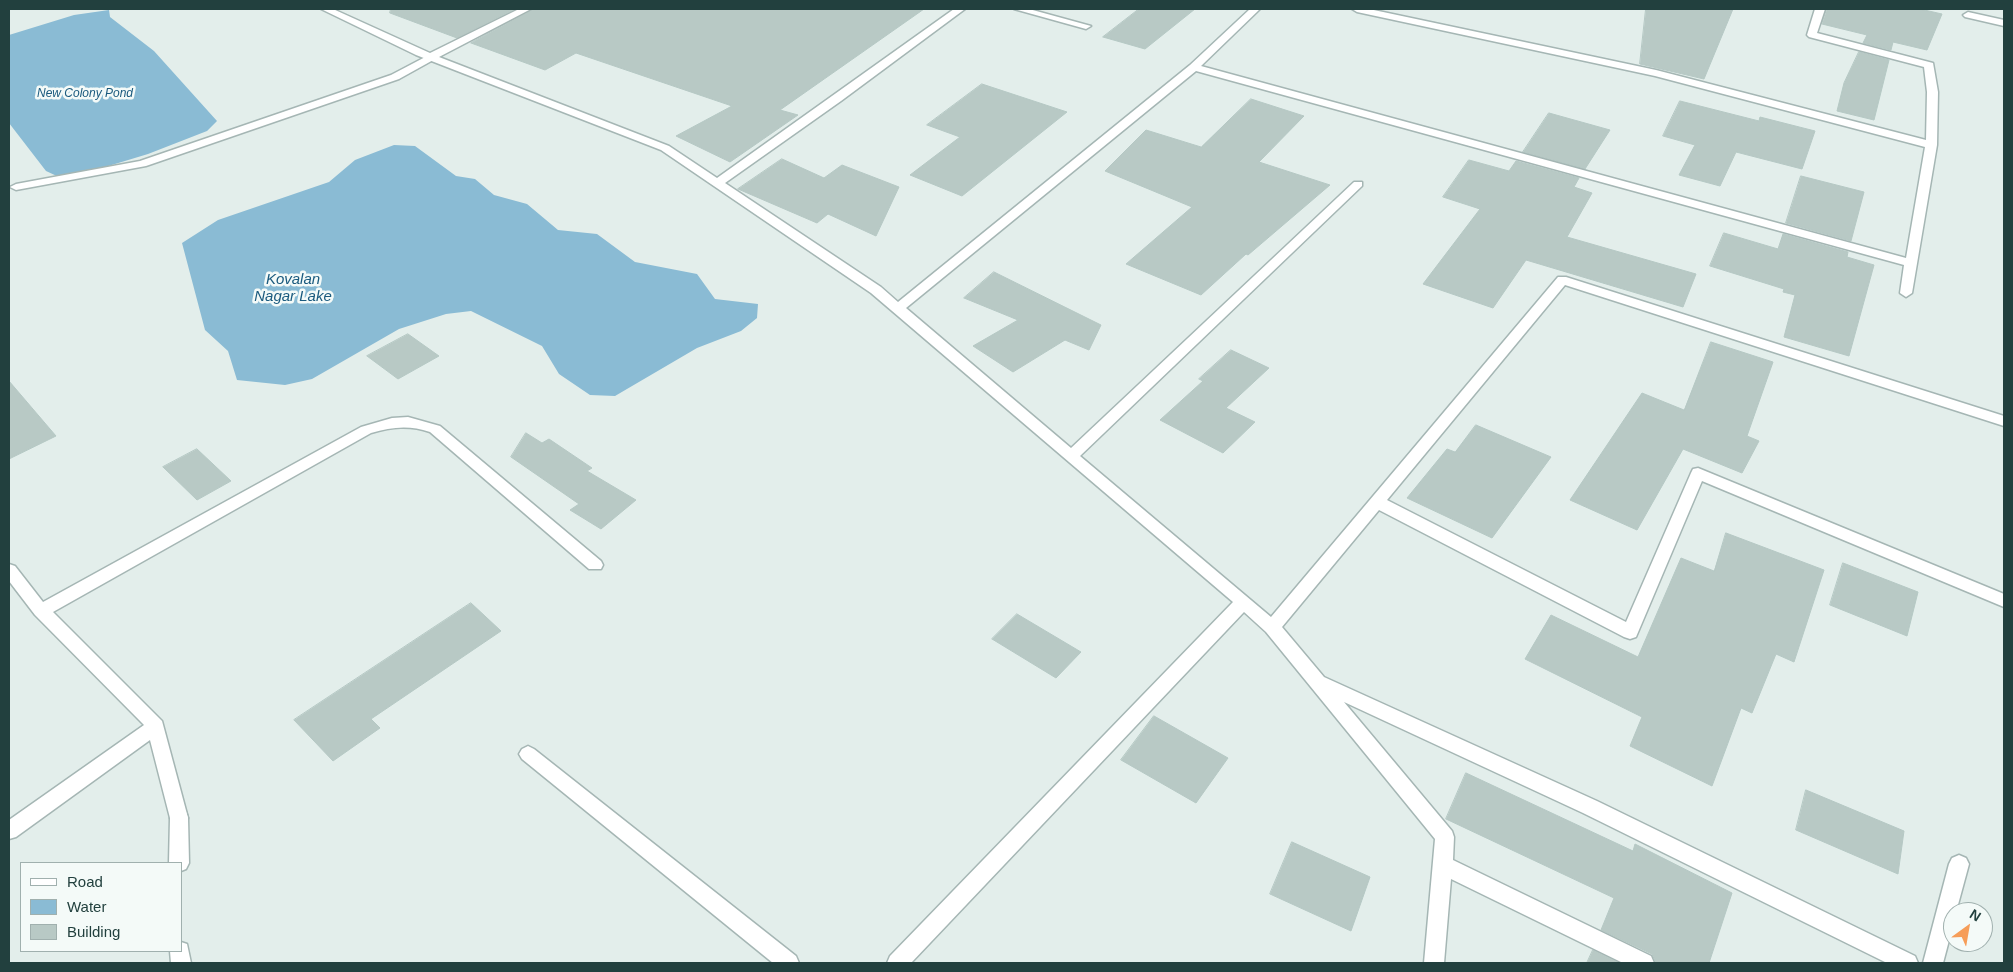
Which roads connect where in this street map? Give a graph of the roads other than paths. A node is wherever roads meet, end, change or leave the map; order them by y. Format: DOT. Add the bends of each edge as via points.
graph roads {
  1 [pos="326,9"];
  2 [pos="526,9"];
  3 [pos="960,9"];
  4 [pos="1019,9"];
  5 [pos="1254,9"];
  6 [pos="1357,9"];
  7 [pos="1820,9"];
  8 [pos="1968,15"];
  9 [pos="2004,23"];
  10 [pos="1086,26"];
  11 [pos="431,58"];
  12 [pos="1194,67"];
  13 [pos="1931,145"];
  14 [pos="718,183"];
  15 [pos="1358,184"];
  16 [pos="16,188"];
  17 [pos="1910,262"];
  18 [pos="1906,292"];
  19 [pos="897,309"];
  20 [pos="2004,421"];
  21 [pos="1071,456"];
  22 [pos="1377,502"];
  23 [pos="595,566"];
  24 [pos="9,570"];
  25 [pos="2004,601"];
  26 [pos="1243,602"];
  27 [pos="41,611"];
  28 [pos="1272,627"];
  29 [pos="1317,681"];
  30 [pos="156,726"];
  31 [pos="528,754"];
  32 [pos="9,830"];
  33 [pos="179,862"];
  34 [pos="1960,864"];
  35 [pos="1443,865"];
  36 [pos="789,963"];
  37 [pos="897,963"];
  38 [pos="1434,963"];
  39 [pos="1644,963"];
  40 [pos="1908,963"];
  41 [pos="1933,963"];
  1 -- 11 [label="street"];
  2 -- 11 [label="street"];
  3 -- 14 [label="street"];
  4 -- 10 [label="street"];
  5 -- 12 [label="street"];
  6 -- 13 [label="street" via="1656,73"];
  7 -- 13 [label="street" via="1812,35 1929,65 1933,83"];
  8 -- 9 [label="street"];
  11 -- 14 [label="street" via="665,148"];
  11 -- 16 [label="street" via="395,77 142,164"];
  12 -- 17 [label="street"];
  12 -- 19 [label="street"];
  13 -- 17 [label="street"];
  14 -- 19 [label="street" via="876,290"];
  15 -- 21 [label="street"];
  17 -- 18 [label="street"];
  19 -- 21 [label="street"];
  20 -- 22 [label="street" via="1562,280"];
  21 -- 26 [label="street"];
  22 -- 25 [label="street" via="1630,632 1698,472"];
  22 -- 28 [label="street"];
  23 -- 27 [label="street" via="435,429 416,422 395,422 366,430"];
  24 -- 27 [label="street"];
  26 -- 28 [label="street"];
  26 -- 37 [label="street"];
  27 -- 30 [label="street"];
  28 -- 29 [label="street"];
  29 -- 35 [label="street" via="1445,837"];
  29 -- 40 [label="street" via="1590,807"];
  30 -- 32 [label="street"];
  30 -- 33 [label="street" via="178,818"];
  31 -- 36 [label="street"];
  34 -- 41 [label="street"];
  35 -- 38 [label="street"];
  35 -- 39 [label="street"];
}
